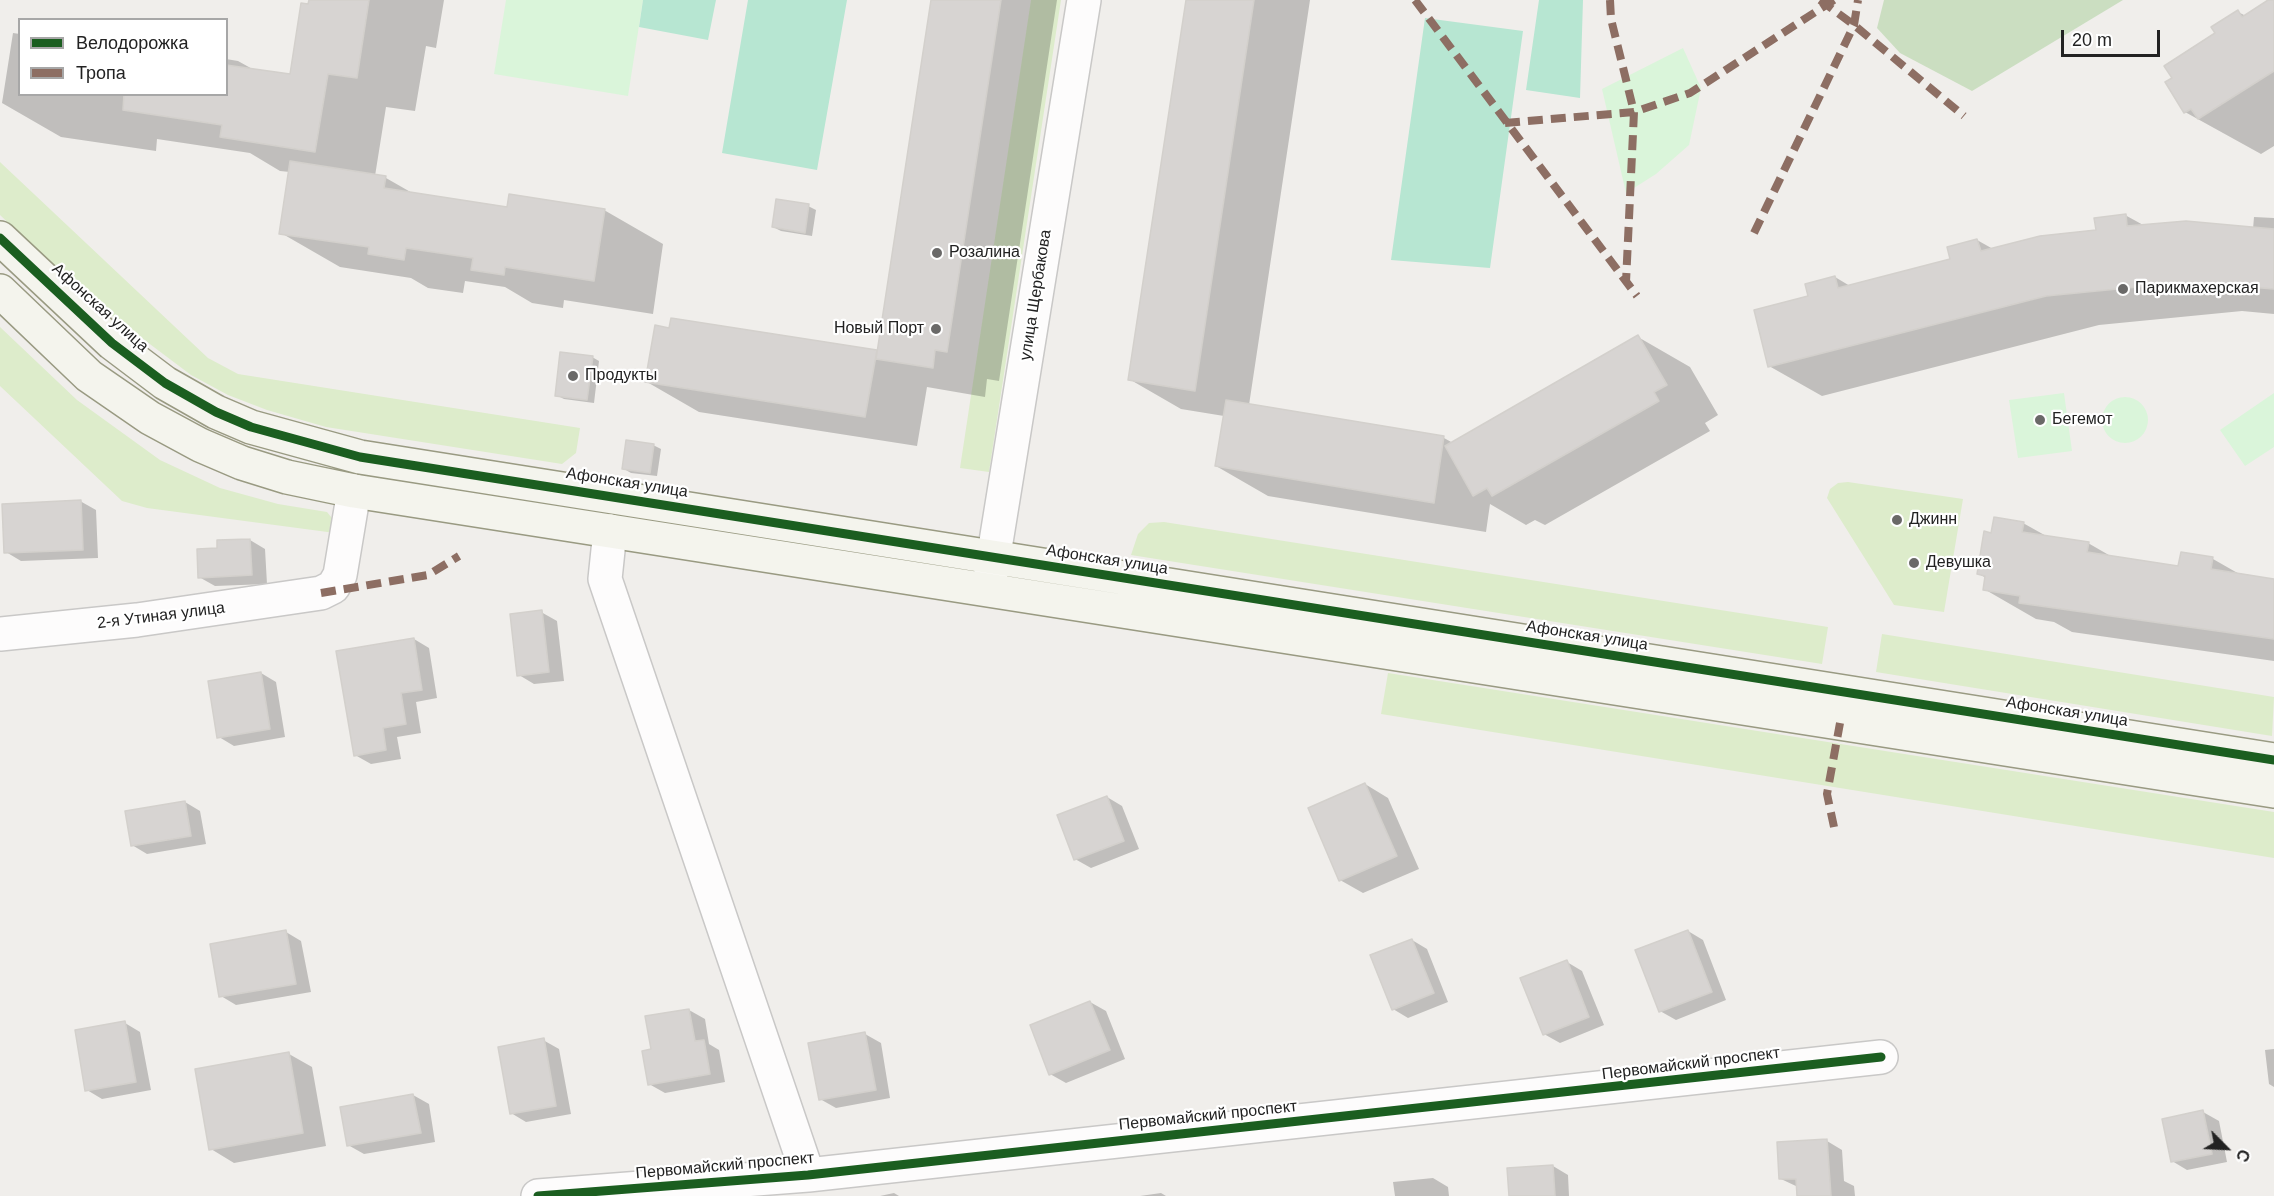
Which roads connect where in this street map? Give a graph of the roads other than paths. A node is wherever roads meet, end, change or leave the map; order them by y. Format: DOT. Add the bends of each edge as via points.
graph roads {
  1 [pos="1083,0"];
  2 [pos="0,238"];
  3 [pos="0,291"];
  4 [pos="354,491"];
  5 [pos="610,531"];
  6 [pos="994,557"];
  7 [pos="989,590"];
  8 [pos="0,634"];
  9 [pos="2274,760"];
  10 [pos="2274,791"];
  11 [pos="1881,1057"];
  12 [pos="808,1175"];
  13 [pos="538,1196"];
  1 -- 6 [label="street, улица Щербакова"];
  2 -- 6 [label="street, Афонская улица" via="112,343 165,383 251,427 360,456"];
  3 -- 4 [label="street" via="89,375 150,418 242,463"];
  4 -- 5 [label="street"];
  4 -- 8 [label="street, 2-я Утиная улица" via="340,575 333,587 321,593 137,620"];
  5 -- 7 [label="street"];
  5 -- 12 [label="street" via="605,579"];
  6 -- 7 [label="street, улица Щербакова"];
  6 -- 9 [label="street, Афонская улица"];
  7 -- 10 [label="street"];
  11 -- 12 [label="street, Первомайский проспект"];
  12 -- 13 [label="street, Первомайский проспект"];
}
